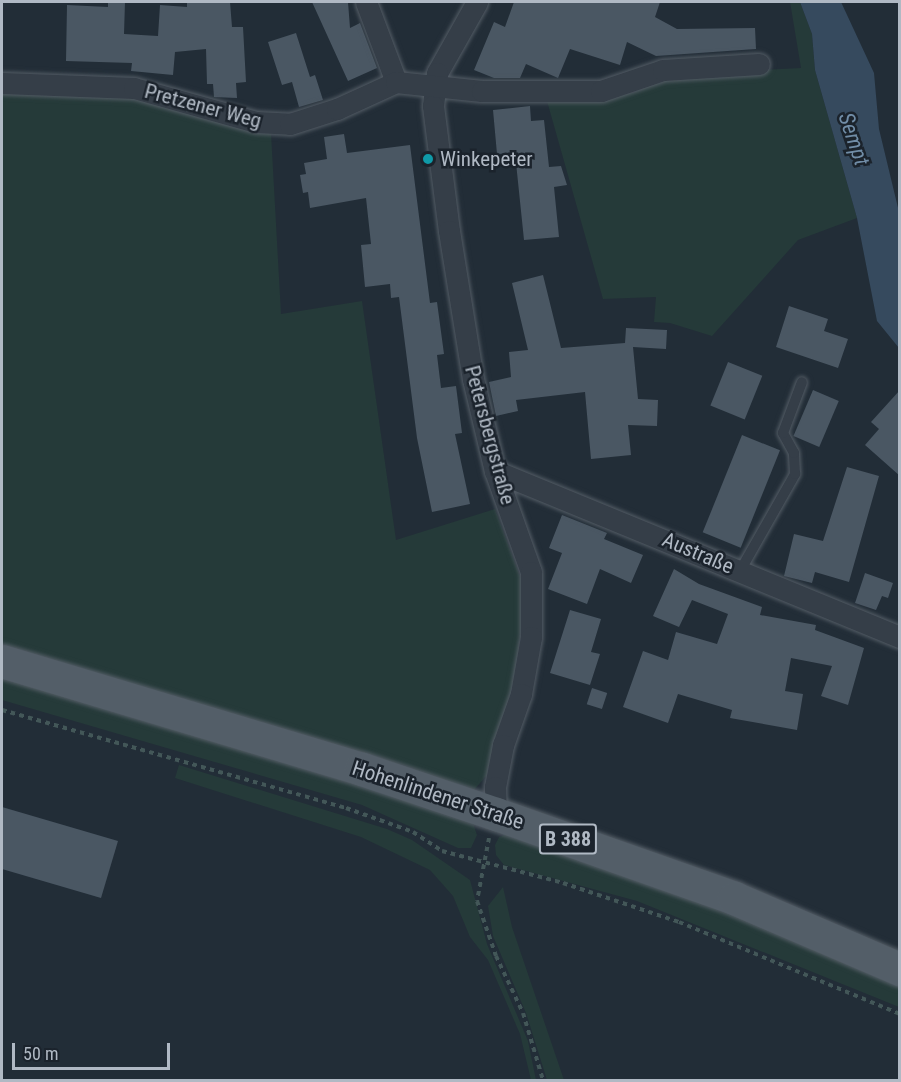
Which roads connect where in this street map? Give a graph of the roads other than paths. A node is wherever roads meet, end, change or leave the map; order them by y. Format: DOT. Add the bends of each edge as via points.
graph roads {
  1 [pos="366,2"];
  2 [pos="477,2"];
  3 [pos="759,64"];
  4 [pos="396,82"];
  5 [pos="2,83"];
  6 [pos="433,87"];
  7 [pos="802,382"];
  8 [pos="495,471"];
  9 [pos="740,571"];
  10 [pos="900,637"];
  11 [pos="2,662"];
  12 [pos="496,814"];
  13 [pos="900,969"];
  1 -- 4 [label="street"];
  2 -- 6 [label="street, Petersbergstraße"];
  3 -- 6 [label="street" via="663,70 601,91 532,93"];
  4 -- 5 [label="street, Pretzener Weg" via="336,109 280,124 256,122 134,88"];
  4 -- 6 [label="street"];
  6 -- 8 [label="street, Petersbergstraße" via="448,231 473,379"];
  7 -- 9 [label="lane" via="783,433 794,453 795,474"];
  8 -- 9 [label="street, Austraße"];
  8 -- 12 [label="street, Petersbergstraße" via="531,572 533,615 521,693 503,745"];
  9 -- 10 [label="street, Austraße"];
  11 -- 12 [label="main road, Hohenlindener Straße / B 388" via="362,769"];
  12 -- 13 [label="main road, Hohenlindener Straße / B 388" via="734,898"];
}
